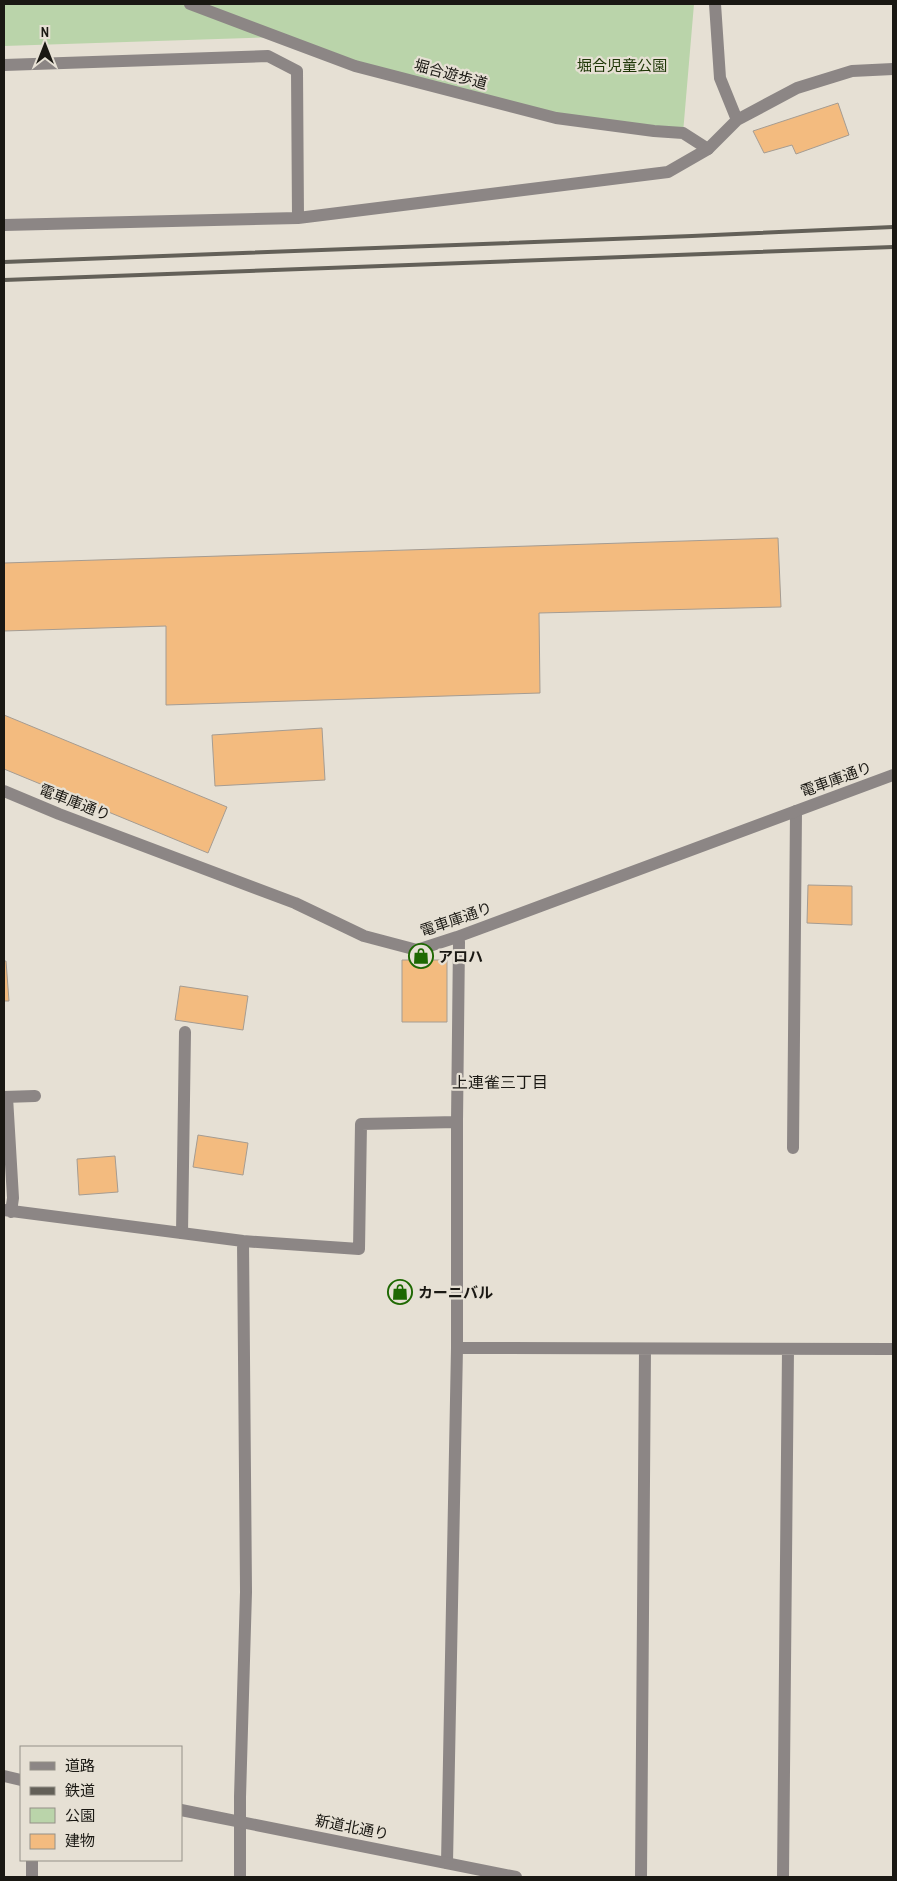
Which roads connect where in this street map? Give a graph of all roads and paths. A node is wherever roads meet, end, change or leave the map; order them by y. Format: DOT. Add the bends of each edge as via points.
graph roads {
  1 [pos="190,4"];
  2 [pos="714,4"];
  3 [pos="4,65"];
  4 [pos="893,69"];
  5 [pos="736,120"];
  6 [pos="708,149"];
  7 [pos="298,218"];
  8 [pos="4,226"];
  9 [pos="893,775"];
  10 [pos="4,791"];
  11 [pos="796,811"];
  12 [pos="457,937"];
  13 [pos="185,1032"];
  14 [pos="35,1096"];
  15 [pos="6,1097"];
  16 [pos="457,1122"];
  17 [pos="793,1148"];
  18 [pos="7,1211"];
  19 [pos="182,1233"];
  20 [pos="242,1241"];
  21 [pos="457,1348"];
  22 [pos="645,1349"];
  23 [pos="788,1349"];
  24 [pos="893,1349"];
  25 [pos="4,1776"];
  26 [pos="20,1780"];
  27 [pos="182,1810"];
  28 [pos="240,1821"];
  29 [pos="32,1861"];
  30 [pos="447,1863"];
  31 [pos="32,1877"];
  32 [pos="240,1877"];
  33 [pos="516,1877"];
  34 [pos="641,1877"];
  35 [pos="783,1877"];
  1 -- 6 [label="street, 堀合遊歩道" via="355,66 556,118 683,133"];
  2 -- 5 [label="street" via="720,78"];
  3 -- 7 [label="street" via="268,56 297,71"];
  4 -- 5 [label="street" via="852,71 797,88"];
  5 -- 6 [label="street"];
  6 -- 7 [label="street" via="668,172"];
  7 -- 8 [label="street"];
  9 -- 11 [label="street, 電車庫通り"];
  10 -- 12 [label="street, 電車庫通り" via="288,900 364,936 417,950"];
  11 -- 12 [label="street, 電車庫通り"];
  11 -- 17 [label="street"];
  12 -- 16 [label="street" via="460,942"];
  13 -- 19 [label="street"];
  14 -- 15 [label="street"];
  15 -- 18 [label="street" via="13,1198"];
  16 -- 20 [label="street" via="360,1124 359,1249"];
  16 -- 21 [label="street"];
  18 -- 19 [label="street"];
  19 -- 20 [label="street"];
  20 -- 28 [label="street" via="246,1592"];
  21 -- 22 [label="street"];
  21 -- 30 [label="street"];
  22 -- 23 [label="street"];
  22 -- 34 [label="street"];
  23 -- 24 [label="street"];
  23 -- 35 [label="street"];
  25 -- 26 [label="street"];
  27 -- 28 [label="street, 新道北通り"];
  28 -- 30 [label="street, 新道北通り"];
  28 -- 32 [label="street"];
  29 -- 31 [label="street"];
  30 -- 33 [label="street, 新道北通り"];
}
